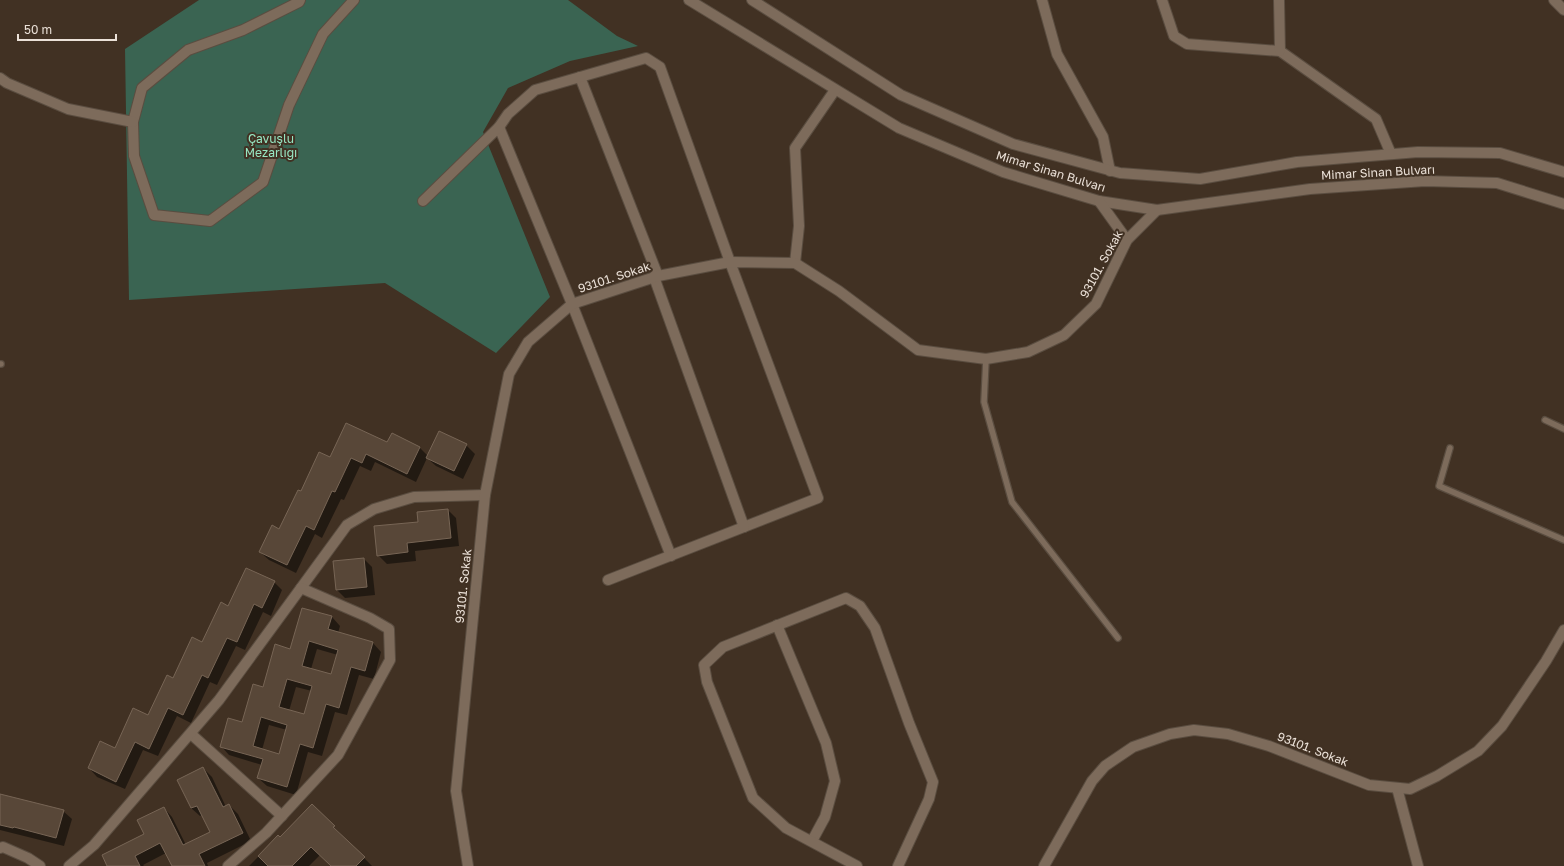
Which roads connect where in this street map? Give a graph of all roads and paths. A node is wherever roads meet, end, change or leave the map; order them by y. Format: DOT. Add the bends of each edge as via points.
graph roads {
  1 [pos="300,0"];
  2 [pos="354,0"];
  3 [pos="689,0"];
  4 [pos="752,0"];
  5 [pos="1042,0"];
  6 [pos="1162,0"];
  7 [pos="1279,0"];
  8 [pos="1554,0"];
  9 [pos="1564,10"];
  10 [pos="1280,51"];
  11 [pos="580,77"];
  12 [pos="0,78"];
  13 [pos="834,90"];
  14 [pos="133,122"];
  15 [pos="499,127"];
  16 [pos="1391,154"];
  17 [pos="1110,171"];
  18 [pos="1564,172"];
  19 [pos="423,201"];
  20 [pos="1099,201"];
  21 [pos="1564,204"];
  22 [pos="1157,210"];
  23 [pos="1127,240"];
  24 [pos="730,262"];
  25 [pos="795,263"];
  26 [pos="656,276"];
  27 [pos="572,304"];
  28 [pos="986,359"];
  29 [pos="1545,420"];
  30 [pos="1564,429"];
  31 [pos="1450,448"];
  32 [pos="485,495"];
  33 [pos="744,527"];
  34 [pos="1564,540"];
  35 [pos="671,556"];
  36 [pos="608,580"];
  37 [pos="300,588"];
  38 [pos="777,625"];
  39 [pos="1564,630"];
  40 [pos="1118,638"];
  41 [pos="191,734"];
  42 [pos="1397,788"];
  43 [pos="282,816"];
  44 [pos="812,841"];
  45 [pos="0,848"];
  46 [pos="40,866"];
  47 [pos="69,866"];
  48 [pos="228,866"];
  49 [pos="468,866"];
  50 [pos="857,866"];
  51 [pos="898,866"];
  52 [pos="1044,866"];
  53 [pos="1418,866"];
  1 -- 14 [label="street" via="243,30 188,50 142,88"];
  2 -- 14 [label="street" via="323,34 289,105 263,182 210,221 154,216 134,156"];
  3 -- 13 [label="street, Mimar Sinan Bulvarı"];
  4 -- 17 [label="street, Mimar Sinan Bulvarı" via="901,95 1013,144"];
  5 -- 17 [label="street" via="1057,54 1103,137"];
  6 -- 10 [label="street" via="1174,36 1187,44"];
  7 -- 10 [label="street"];
  8 -- 9 [label="street"];
  10 -- 16 [label="street" via="1376,119"];
  11 -- 15 [label="street" via="535,90 508,114"];
  11 -- 24 [label="street" via="646,58 660,67"];
  11 -- 26 [label="street"];
  12 -- 14 [label="street" via="68,109"];
  13 -- 20 [label="street, Mimar Sinan Bulvarı" via="899,128 1003,172"];
  13 -- 25 [label="street" via="795,148 799,226"];
  15 -- 19 [label="street"];
  15 -- 27 [label="street"];
  16 -- 17 [label="street, Mimar Sinan Bulvarı" via="1297,162 1200,178"];
  16 -- 18 [label="street, Mimar Sinan Bulvarı" via="1500,153"];
  20 -- 22 [label="street, Mimar Sinan Bulvarı"];
  20 -- 23 [label="street"];
  21 -- 22 [label="street, Mimar Sinan Bulvarı" via="1497,183 1425,181 1310,189"];
  22 -- 23 [label="street, 93101. Sokak"];
  23 -- 28 [label="street, 93101. Sokak" via="1096,304 1064,335 1028,352"];
  24 -- 25 [label="street, 93101. Sokak"];
  24 -- 26 [label="street, 93101. Sokak"];
  24 -- 33 [label="street" via="818,498"];
  25 -- 28 [label="street, 93101. Sokak" via="839,291 918,350"];
  26 -- 27 [label="street, 93101. Sokak"];
  26 -- 33 [label="street"];
  27 -- 32 [label="street, 93101. Sokak" via="528,342 509,374"];
  27 -- 35 [label="street"];
  28 -- 40 [label="lane" via="984,402 1012,502"];
  29 -- 30 [label="lane"];
  31 -- 34 [label="lane" via="1439,486"];
  32 -- 37 [label="street" via="414,497 374,509 347,525"];
  32 -- 49 [label="street, 93101. Sokak" via="456,791"];
  33 -- 35 [label="street"];
  35 -- 36 [label="street"];
  37 -- 41 [label="street" via="219,700"];
  37 -- 43 [label="street" via="370,618 389,629 390,660 338,755"];
  38 -- 44 [label="street" via="826,743 835,781 825,817"];
  38 -- 44 [label="street" via="722,647 704,665 706,682 753,798 786,828"];
  38 -- 51 [label="street" via="846,598 860,606 874,628 933,782 929,799"];
  39 -- 42 [label="street, 93101. Sokak" via="1546,662 1502,726 1478,751 1417,786 1410,789"];
  41 -- 43 [label="street"];
  41 -- 47 [label="street" via="94,845"];
  42 -- 52 [label="street, 93101. Sokak" via="1369,785 1269,746 1228,734 1194,730 1170,734 1133,747 1106,766 1092,781"];
  42 -- 53 [label="street"];
  43 -- 48 [label="street"];
  44 -- 50 [label="street"];
  45 -- 46 [label="street" via="28,858"];
}
